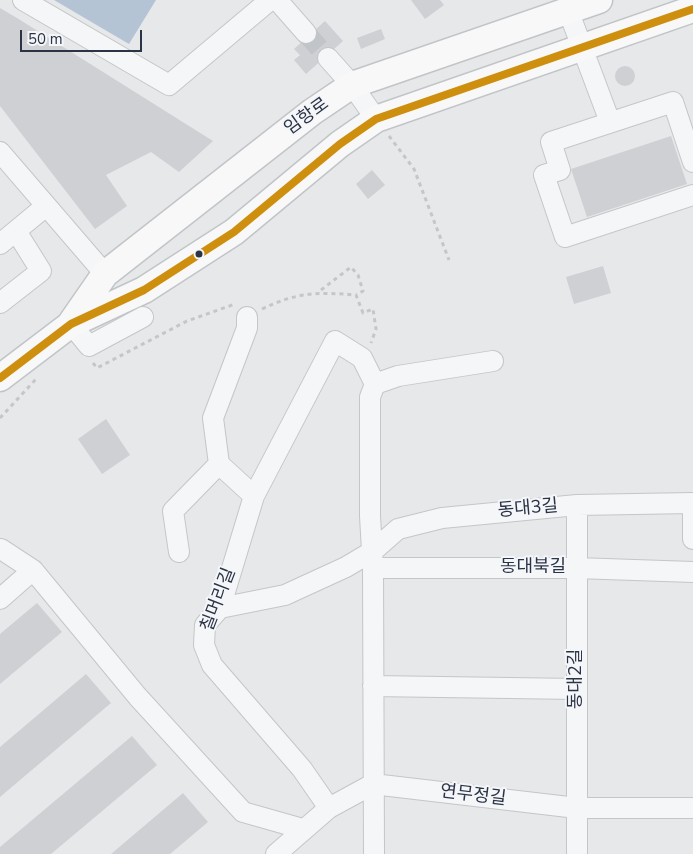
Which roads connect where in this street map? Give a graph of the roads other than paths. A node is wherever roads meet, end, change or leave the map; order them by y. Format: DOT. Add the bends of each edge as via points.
graph roads {
  1 [pos="23,0"];
  2 [pos="270,0"];
  3 [pos="277,0"];
  4 [pos="599,0"];
  5 [pos="693,9"];
  6 [pos="568,10"];
  7 [pos="306,33"];
  8 [pos="582,48"];
  9 [pos="328,58"];
  10 [pos="352,86"];
  11 [pos="376,119"];
  12 [pos="610,122"];
  13 [pos="0,152"];
  14 [pos="693,162"];
  15 [pos="693,195"];
  16 [pos="46,206"];
  17 [pos="16,231"];
  18 [pos="0,244"];
  19 [pos="105,274"];
  20 [pos="0,303"];
  21 [pos="247,316"];
  22 [pos="143,317"];
  23 [pos="71,324"];
  24 [pos="493,361"];
  25 [pos="0,378"];
  26 [pos="375,384"];
  27 [pos="219,464"];
  28 [pos="254,496"];
  29 [pos="693,503"];
  30 [pos="577,505"];
  31 [pos="693,539"];
  32 [pos="1,549"];
  33 [pos="179,552"];
  34 [pos="373,560"];
  35 [pos="576,568"];
  36 [pos="33,570"];
  37 [pos="693,572"];
  38 [pos="0,599"];
  39 [pos="220,608"];
  40 [pos="374,686"];
  41 [pos="577,689"];
  42 [pos="374,784"];
  43 [pos="329,808"];
  44 [pos="577,808"];
  45 [pos="693,808"];
  46 [pos="303,829"];
  47 [pos="276,854"];
  48 [pos="374,854"];
  49 [pos="577,854"];
  1 -- 2 [label="street" via="169,85"];
  3 -- 7 [label="street"];
  4 -- 6 [label="main road, 임항로"];
  5 -- 8 [label="main road, 임항로"];
  6 -- 8 [label="street"];
  6 -- 10 [label="main road, 임항로"];
  8 -- 11 [label="main road, 임항로"];
  8 -- 12 [label="street"];
  9 -- 10 [label="street"];
  10 -- 11 [label="street"];
  10 -- 19 [label="main road, 임항로" via="312,112"];
  11 -- 23 [label="main road, 임항로" via="340,144 234,232 144,290"];
  12 -- 14 [label="street" via="673,102"];
  12 -- 15 [label="street" via="551,142 560,170 544,175 565,237"];
  13 -- 16 [label="street"];
  16 -- 17 [label="street"];
  16 -- 19 [label="street"];
  17 -- 18 [label="street"];
  17 -- 20 [label="street" via="41,271"];
  19 -- 23 [label="main road, 임항로"];
  21 -- 27 [label="street" via="247,328 213,418"];
  22 -- 23 [label="street" via="89,346"];
  23 -- 25 [label="main road, 임항로"];
  24 -- 26 [label="street" via="398,376"];
  26 -- 28 [label="street, 칠머리길" via="362,358 335,341"];
  26 -- 34 [label="street" via="370,397"];
  27 -- 28 [label="street"];
  27 -- 33 [label="street" via="173,511"];
  28 -- 39 [label="street, 칠머리길"];
  29 -- 30 [label="street, 동대3길"];
  29 -- 31 [label="street"];
  30 -- 34 [label="street, 동대3길" via="442,518 398,529"];
  30 -- 35 [label="street, 동대2길"];
  32 -- 36 [label="street"];
  34 -- 35 [label="street, 동대북길"];
  34 -- 39 [label="street, 동대3길" via="346,567 285,595"];
  34 -- 40 [label="street"];
  35 -- 37 [label="street, 동대북길"];
  35 -- 41 [label="street, 동대2길"];
  36 -- 38 [label="street"];
  36 -- 46 [label="street" via="138,697 243,812"];
  39 -- 43 [label="street, 칠머리길" via="205,625 204,645 212,665 302,769"];
  40 -- 41 [label="street"];
  40 -- 42 [label="street"];
  41 -- 44 [label="street, 동대2길"];
  42 -- 43 [label="street"];
  42 -- 44 [label="street, 연무정길"];
  42 -- 48 [label="street"];
  43 -- 46 [label="street"];
  44 -- 45 [label="street, 연무정길"];
  44 -- 49 [label="street, 동대2길"];
  46 -- 47 [label="street"];
}
